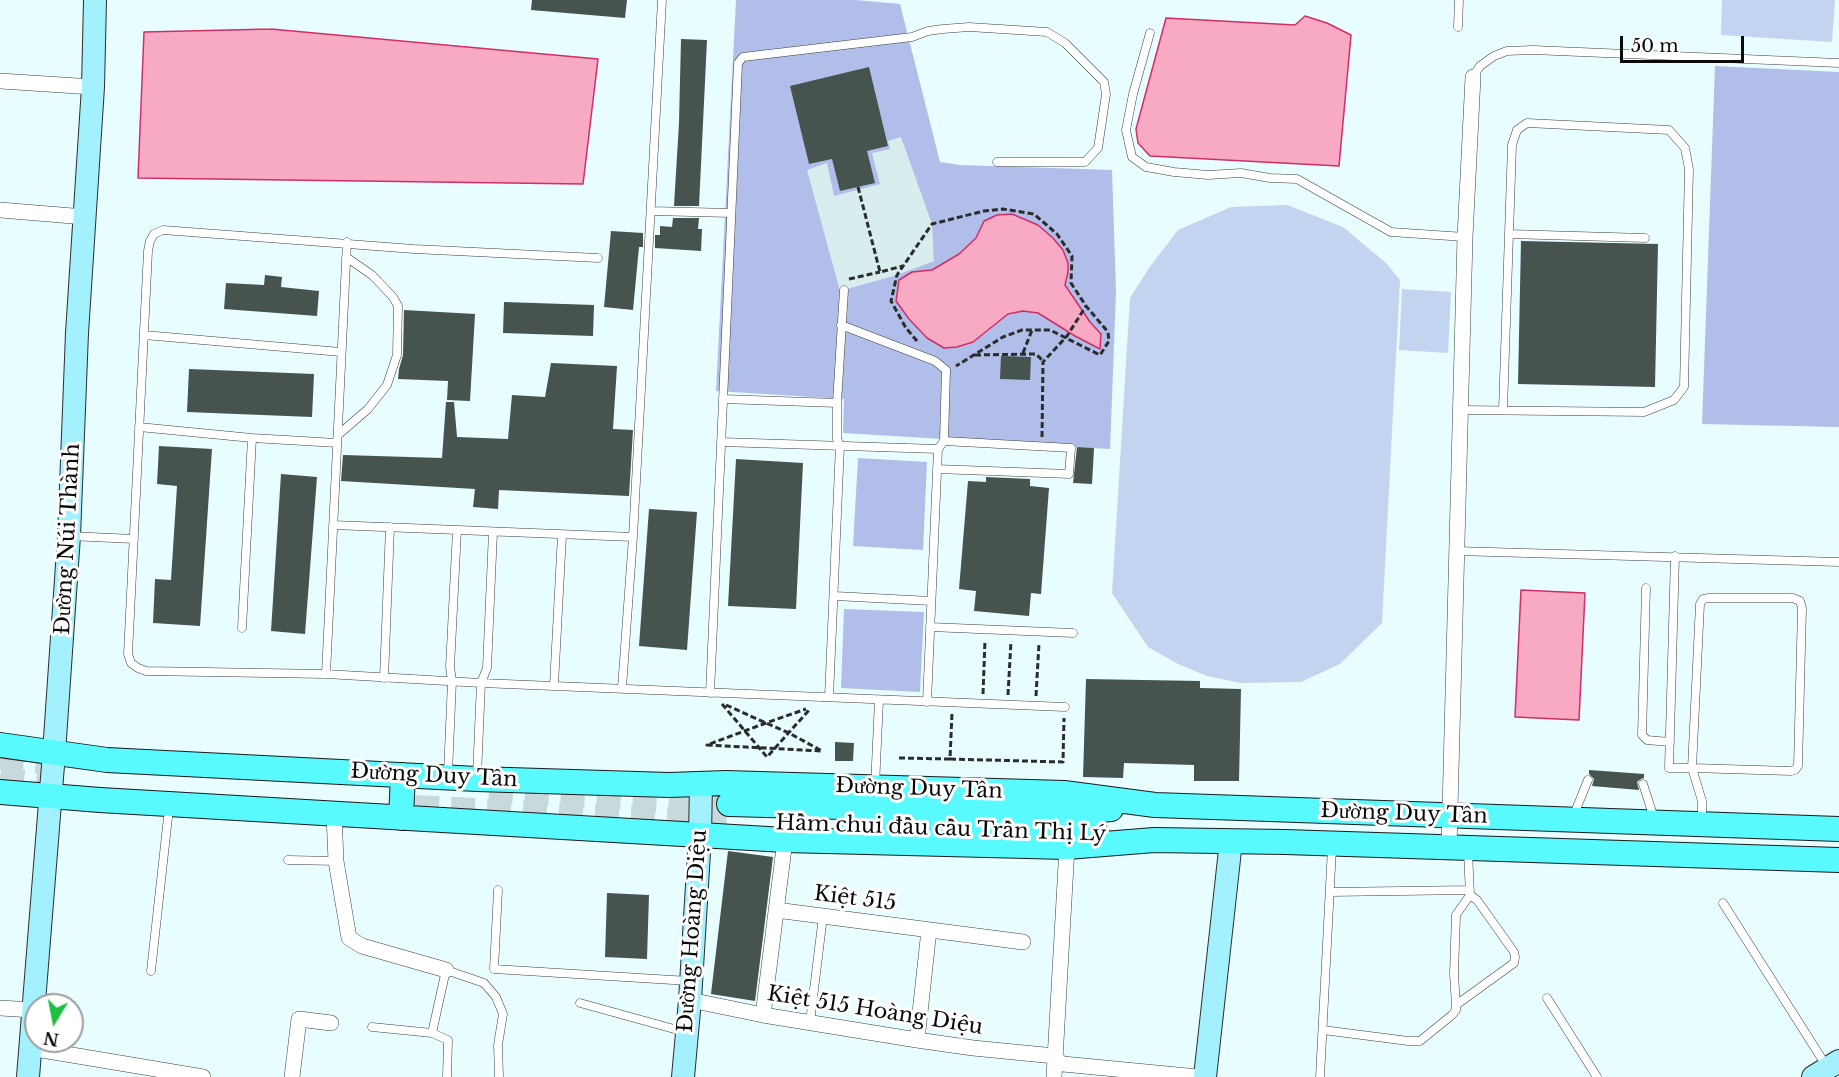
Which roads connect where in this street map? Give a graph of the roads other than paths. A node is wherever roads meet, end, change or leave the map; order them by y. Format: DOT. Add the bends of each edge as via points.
graph roads {
  1 [pos="95,0"];
  2 [pos="662,0"];
  3 [pos="1459,0"];
  4 [pos="1458,27"];
  5 [pos="1149,33"];
  6 [pos="1839,63"];
  7 [pos="1473,77"];
  8 [pos="0,81"];
  9 [pos="93,87"];
  10 [pos="997,162"];
  11 [pos="0,210"];
  12 [pos="651,211"];
  13 [pos="731,213"];
  14 [pos="85,217"];
  15 [pos="1509,234"];
  16 [pos="1465,237"];
  17 [pos="1645,238"];
  18 [pos="347,242"];
  19 [pos="346,257"];
  20 [pos="598,258"];
  21 [pos="844,290"];
  22 [pos="841,325"];
  23 [pos="144,335"];
  24 [pos="341,352"];
  25 [pos="723,399"];
  26 [pos="837,403"];
  27 [pos="1461,410"];
  28 [pos="1503,410"];
  29 [pos="139,427"];
  30 [pos="252,438"];
  31 [pos="337,439"];
  32 [pos="944,441"];
  33 [pos="722,442"];
  34 [pos="840,445"];
  35 [pos="938,449"];
  36 [pos="937,468"];
  37 [pos="333,525"];
  38 [pos="390,527"];
  39 [pos="457,531"];
  40 [pos="493,532"];
  41 [pos="562,535"];
  42 [pos="69,536"];
  43 [pos="633,537"];
  44 [pos="134,539"];
  45 [pos="1456,551"];
  46 [pos="1675,556"];
  47 [pos="1839,562"];
  48 [pos="1646,588"];
  49 [pos="835,597"];
  50 [pos="931,601"];
  51 [pos="930,627"];
  52 [pos="242,628"];
  53 [pos="1073,633"];
  54 [pos="326,674"];
  55 [pos="384,678"];
  56 [pos="452,681"];
  57 [pos="481,683"];
  58 [pos="554,685"];
  59 [pos="622,688"];
  60 [pos="710,693"];
  61 [pos="829,698"];
  62 [pos="879,700"];
  63 [pos="927,702"];
  64 [pos="1065,707"];
  65 [pos="1670,742"];
  66 [pos="0,745"];
  67 [pos="54,753"];
  68 [pos="1692,768"];
  69 [pos="403,775"];
  70 [pos="448,778"];
  71 [pos="477,779"];
  72 [pos="1588,780"];
  73 [pos="701,784"];
  74 [pos="1643,784"];
  75 [pos="875,787"];
  76 [pos="0,792"];
  77 [pos="51,797"];
  78 [pos="169,804"];
  79 [pos="1155,805"];
  80 [pos="334,814"];
  81 [pos="1449,815"];
  82 [pos="402,818"];
  83 [pos="1571,820"];
  84 [pos="1655,823"];
  85 [pos="1702,824"];
  86 [pos="1839,829"];
  87 [pos="700,836"];
  88 [pos="785,840"];
  89 [pos="1154,840"];
  90 [pos="1231,841"];
  91 [pos="1332,843"];
  92 [pos="1067,847"];
  93 [pos="1459,847"];
  94 [pos="288,860"];
  95 [pos="1839,860"];
  96 [pos="336,861"];
  97 [pos="498,890"];
  98 [pos="1330,892"];
  99 [pos="1470,892"];
  100 [pos="1723,903"];
  101 [pos="776,910"];
  102 [pos="822,916"];
  103 [pos="929,930"];
  104 [pos="1023,942"];
  105 [pos="446,969"];
  106 [pos="152,971"];
  107 [pos="690,990"];
  108 [pos="34,993"];
  109 [pos="1547,998"];
  110 [pos="580,1003"];
  111 [pos="1456,1005"];
  112 [pos="0,1008"];
  113 [pos="24,1009"];
  114 [pos="763,1015"];
  115 [pos="810,1022"];
  116 [pos="331,1023"];
  117 [pos="372,1027"];
  118 [pos="1323,1030"];
  119 [pos="687,1032"];
  120 [pos="432,1033"];
  121 [pos="916,1040"];
  122 [pos="30,1053"];
  123 [pos="60,1053"];
  124 [pos="1055,1056"];
  125 [pos="1827,1069"];
  126 [pos="28,1077"];
  127 [pos="203,1077"];
  128 [pos="292,1077"];
  129 [pos="447,1077"];
  130 [pos="498,1077"];
  131 [pos="683,1077"];
  132 [pos="1054,1077"];
  133 [pos="1198,1077"];
  134 [pos="1205,1077"];
  135 [pos="1320,1077"];
  136 [pos="1597,1077"];
  1 -- 9 [label="main road, Đường Núi Thành"];
  2 -- 12 [label="lane"];
  3 -- 4 [label="lane"];
  5 -- 16 [label="lane" via="1126,130 1132,157 1146,167 1208,175 1241,173 1297,179 1390,232"];
  6 -- 7 [label="lane" via="1533,50 1494,56"];
  7 -- 16 [label="street"];
  8 -- 9 [label="street"];
  9 -- 14 [label="main road, Đường Núi Thành"];
  10 -- 13 [label="lane" via="1085,162 1098,148 1106,94 1104,82 1047,32 942,29 912,37 743,57 738,63"];
  11 -- 14 [label="street"];
  12 -- 13 [label="lane"];
  12 -- 43 [label="lane"];
  13 -- 25 [label="lane"];
  14 -- 42 [label="main road, Đường Núi Thành"];
  15 -- 17 [label="lane"];
  15 -- 28 [label="lane"];
  15 -- 28 [label="lane" via="1512,145 1517,130 1527,123 1669,130 1685,148 1689,169 1684,387 1674,400 1644,412"];
  16 -- 27 [label="street"];
  18 -- 19 [label="lane"];
  18 -- 20 [label="lane"];
  18 -- 23 [label="lane" via="163,230 154,234 148,251"];
  19 -- 24 [label="lane"];
  19 -- 31 [label="lane" via="372,275 398,306 397,355 387,385 368,410"];
  21 -- 22 [label="lane"];
  22 -- 26 [label="lane"];
  22 -- 32 [label="lane" via="935,361 946,370"];
  23 -- 24 [label="lane"];
  23 -- 29 [label="lane"];
  24 -- 31 [label="lane"];
  25 -- 26 [label="lane"];
  25 -- 33 [label="lane"];
  26 -- 34 [label="lane"];
  27 -- 28 [label="lane"];
  27 -- 45 [label="street"];
  29 -- 30 [label="lane"];
  29 -- 44 [label="lane"];
  30 -- 31 [label="lane"];
  30 -- 52 [label="lane"];
  31 -- 37 [label="lane"];
  32 -- 35 [label="lane"];
  32 -- 36 [label="lane" via="1071,448 1070,474"];
  33 -- 34 [label="lane"];
  33 -- 60 [label="lane"];
  34 -- 35 [label="lane"];
  34 -- 49 [label="lane"];
  35 -- 36 [label="lane"];
  36 -- 50 [label="lane"];
  37 -- 38 [label="lane"];
  37 -- 54 [label="lane"];
  38 -- 39 [label="lane"];
  38 -- 55 [label="lane"];
  39 -- 40 [label="lane"];
  39 -- 56 [label="lane"];
  40 -- 41 [label="lane"];
  40 -- 57 [label="lane" via="487,668"];
  41 -- 43 [label="lane"];
  41 -- 58 [label="lane"];
  42 -- 44 [label="lane"];
  42 -- 67 [label="main road, Đường Núi Thành"];
  43 -- 59 [label="lane"];
  44 -- 54 [label="lane" via="128,654 138,669"];
  45 -- 46 [label="lane"];
  45 -- 81 [label="street"];
  46 -- 47 [label="lane"];
  46 -- 65 [label="lane"];
  48 -- 65 [label="lane" via="1642,735 1647,741"];
  49 -- 50 [label="lane"];
  49 -- 61 [label="lane"];
  50 -- 51 [label="lane"];
  51 -- 53 [label="lane"];
  51 -- 63 [label="lane"];
  54 -- 55 [label="lane"];
  55 -- 56 [label="lane"];
  56 -- 57 [label="lane"];
  56 -- 70 [label="lane"];
  57 -- 58 [label="lane"];
  57 -- 71 [label="lane"];
  58 -- 59 [label="lane"];
  59 -- 60 [label="lane"];
  60 -- 61 [label="lane"];
  61 -- 62 [label="lane"];
  62 -- 63 [label="lane"];
  62 -- 75 [label="lane"];
  63 -- 64 [label="lane"];
  65 -- 68 [label="lane" via="1669,768"];
  66 -- 67 [label="main road, Đường Duy Tân"];
  67 -- 69 [label="main road, Đường Duy Tân" via="107,760"];
  67 -- 77 [label="main road, Đường Núi Thành"];
  68 -- 68 [label="lane" via="1703,599 1800,601 1798,766 1791,771"];
  68 -- 85 [label="lane" via="1702,801"];
  69 -- 70 [label="main road, Đường Duy Tân"];
  69 -- 82 [label="main road"];
  70 -- 71 [label="main road, Đường Duy Tân"];
  71 -- 73 [label="main road, Đường Duy Tân"];
  72 -- 83 [label="lane"];
  73 -- 75 [label="main road, Đường Duy Tân"];
  73 -- 87 [label="main road, Đường Hoàng Diệu"];
  74 -- 84 [label="lane"];
  75 -- 79 [label="main road, Đường Duy Tân" via="1064,793"];
  76 -- 77 [label="main road, Đường Duy Tân"];
  77 -- 78 [label="main road, Đường Duy Tân"];
  77 -- 108 [label="main road, Đường Núi Thành"];
  78 -- 80 [label="main road, Đường Duy Tân"];
  78 -- 106 [label="lane"];
  79 -- 81 [label="main road, Đường Duy Tân"];
  79 -- 89 [label="main road, Hầm chui đầu cầu Trần Thị Lý" via="1068,813 729,813 1068,830"];
  80 -- 82 [label="main road, Đường Duy Tân"];
  80 -- 96 [label="street"];
  81 -- 83 [label="main road, Đường Duy Tân"];
  81 -- 93 [label="street"];
  82 -- 87 [label="main road, Đường Duy Tân"];
  83 -- 84 [label="main road, Đường Duy Tân"];
  84 -- 85 [label="main road, Đường Duy Tân"];
  85 -- 86 [label="main road, Đường Duy Tân"];
  87 -- 88 [label="main road, Đường Duy Tân"];
  87 -- 107 [label="main road, Đường Hoàng Diệu"];
  88 -- 92 [label="main road, Đường Duy Tân"];
  88 -- 101 [label="street"];
  89 -- 90 [label="main road, Đường Duy Tân"];
  89 -- 92 [label="main road, Đường Duy Tân"];
  90 -- 91 [label="main road, Đường Duy Tân"];
  90 -- 134 [label="main road"];
  91 -- 93 [label="main road, Đường Duy Tân"];
  91 -- 98 [label="lane"];
  92 -- 124 [label="street"];
  93 -- 95 [label="main road, Đường Duy Tân"];
  93 -- 99 [label="lane"];
  94 -- 96 [label="lane"];
  96 -- 105 [label="street" via="349,938 362,946"];
  97 -- 107 [label="lane" via="494,969"];
  98 -- 99 [label="lane"];
  98 -- 118 [label="lane"];
  99 -- 111 [label="lane" via="1456,915"];
  99 -- 111 [label="lane" via="1515,957 1514,963"];
  100 -- 125 [label="lane"];
  101 -- 102 [label="street, Kiệt 515"];
  101 -- 114 [label="street"];
  102 -- 103 [label="street, Kiệt 515"];
  102 -- 115 [label="lane"];
  103 -- 104 [label="street, Kiệt 515"];
  103 -- 121 [label="street"];
  105 -- 120 [label="lane"];
  105 -- 130 [label="lane" via="484,983 496,998 503,1014"];
  107 -- 114 [label="street, Kiệt 515 Hoàng Diệu"];
  107 -- 119 [label="main road, Đường Hoàng Diệu"];
  109 -- 136 [label="lane"];
  110 -- 119 [label="lane"];
  111 -- 118 [label="lane" via="1452,1015 1420,1041"];
  112 -- 113 [label="street"];
  114 -- 115 [label="street, Kiệt 515 Hoàng Diệu"];
  115 -- 121 [label="street, Kiệt 515 Hoàng Diệu"];
  116 -- 128 [label="street" via="299,1019"];
  117 -- 120 [label="lane"];
  118 -- 135 [label="lane"];
  119 -- 131 [label="main road, Đường Hoàng Diệu"];
  120 -- 129 [label="lane" via="448,1040"];
  121 -- 124 [label="street, Kiệt 515 Hoàng Diệu"];
  122 -- 126 [label="main road, Đường Núi Thành"];
  123 -- 127 [label="street"];
  124 -- 132 [label="street"];
  124 -- 133 [label="street, Kiệt 515 Hoàng Diệu" via="1063,1064"];
}
